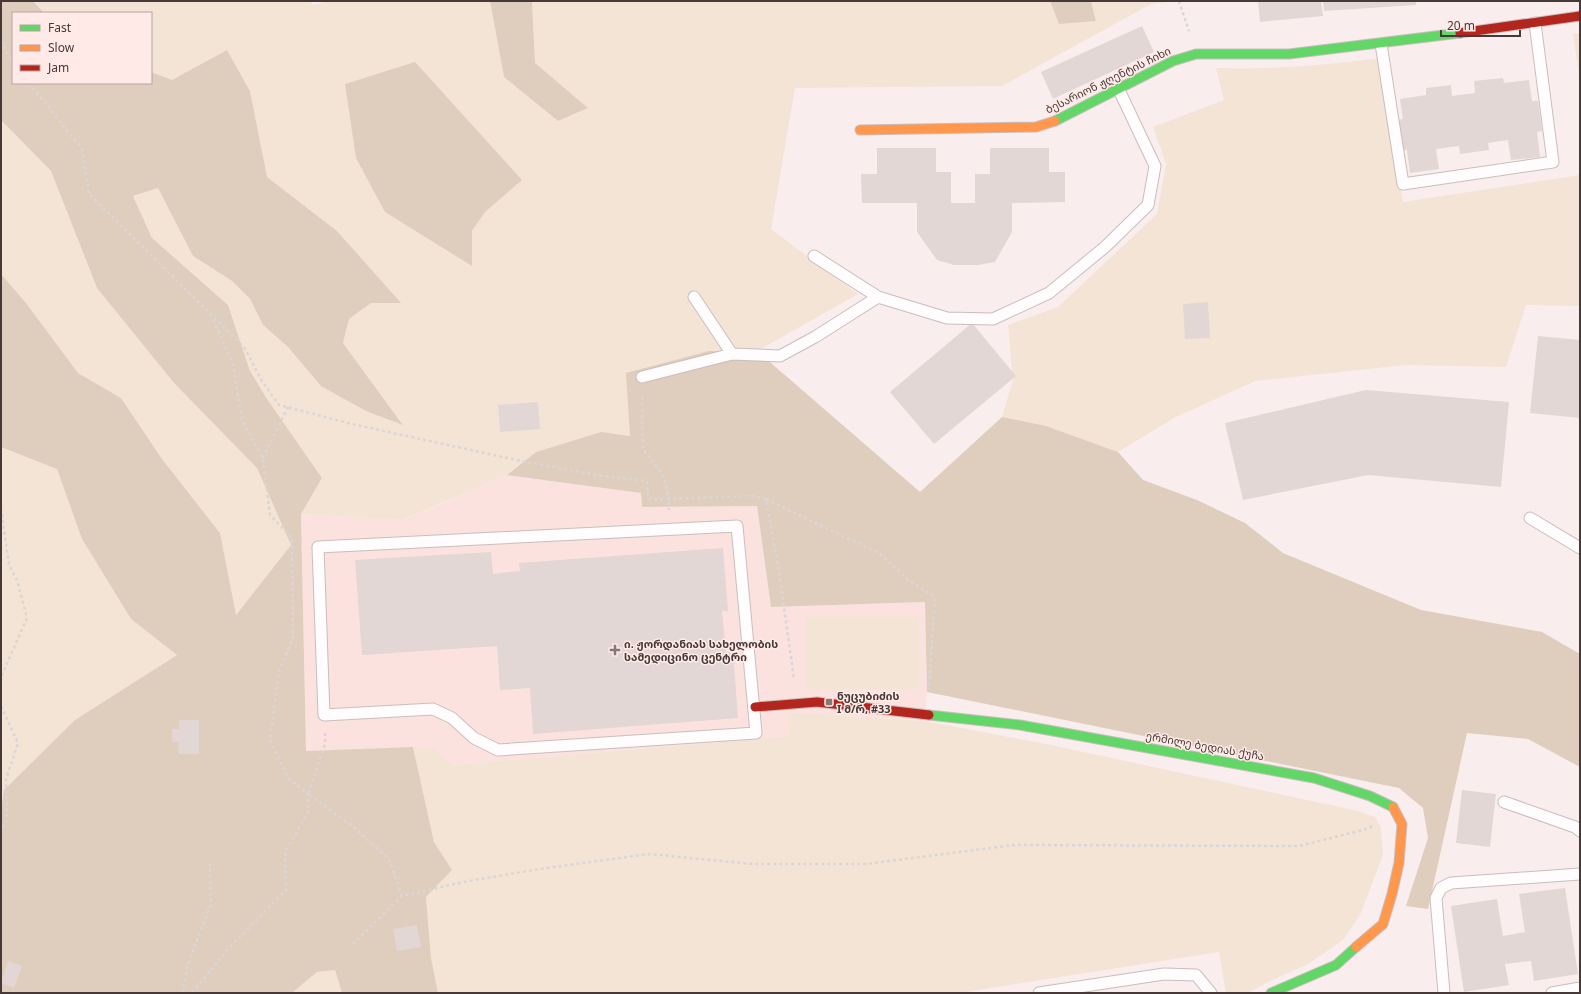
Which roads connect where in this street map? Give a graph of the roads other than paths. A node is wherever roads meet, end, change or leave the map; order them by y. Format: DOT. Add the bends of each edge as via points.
graph roads {
  1 [pos="1580,16"];
  2 [pos="1535,23"];
  3 [pos="1381,44"];
  4 [pos="1119,90"];
  5 [pos="860,130"];
  6 [pos="814,256"];
  7 [pos="694,297"];
  8 [pos="878,297"];
  9 [pos="732,354"];
  10 [pos="642,377"];
  11 [pos="1530,518"];
  12 [pos="1580,548"];
  13 [pos="755,707"];
  14 [pos="1504,802"];
  15 [pos="1580,831"];
  16 [pos="1580,874"];
  17 [pos="1580,988"];
  18 [pos="1039,993"];
  19 [pos="1211,993"];
  20 [pos="1271,993"];
  21 [pos="1444,993"];
  22 [pos="1552,993"];
  1 -- 2 [label="street, ბესარიონ ჟღენტის ჩიხი"];
  2 -- 3 [label="street, ბესარიონ ჟღენტის ჩიხი"];
  2 -- 3 [label="lane" via="1553,162 1403,184"];
  3 -- 4 [label="street, ბესარიონ ჟღენტის ჩიხი" via="1289,54 1196,54 1173,61"];
  4 -- 5 [label="street, ბესარიონ ჟღენტის ჩიხი" via="1055,121 1036,127"];
  4 -- 8 [label="lane" via="1155,166 1148,205 1105,247 1049,293 993,319 947,318"];
  6 -- 8 [label="lane"];
  7 -- 9 [label="lane"];
  8 -- 9 [label="lane" via="780,356"];
  9 -- 10 [label="lane"];
  11 -- 12 [label="lane"];
  13 -- 13 [label="lane" via="737,526 318,547 324,715 433,709 452,718 474,738 498,750 756,733"];
  13 -- 20 [label="street, ერმილე ბედიას ქუჩა" via="817,702 1020,725 1314,778 1392,806 1402,824 1399,863 1383,924 1336,965"];
  14 -- 15 [label="lane"];
  16 -- 21 [label="lane" via="1451,883 1441,888 1436,898"];
  17 -- 22 [label="lane"];
  18 -- 19 [label="lane" via="1164,974 1196,975"];
}
